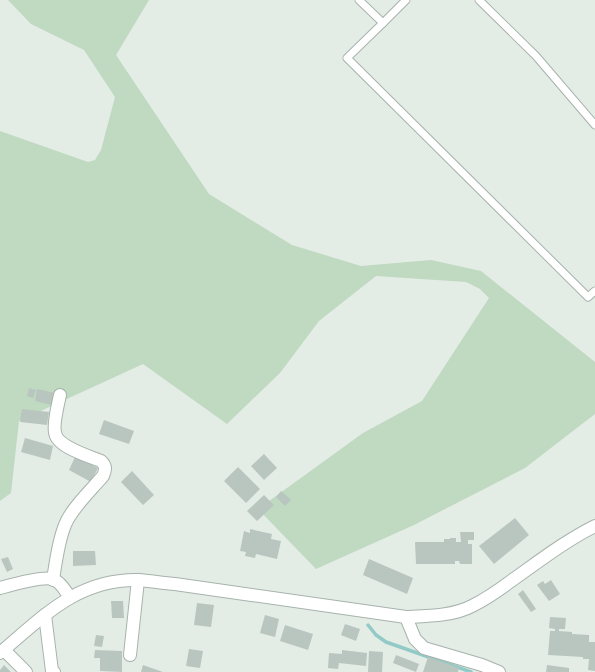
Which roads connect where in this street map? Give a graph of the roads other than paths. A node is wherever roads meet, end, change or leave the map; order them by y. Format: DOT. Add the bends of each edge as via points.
graph roads {
  1 [pos="359,0"];
  2 [pos="406,0"];
  3 [pos="479,0"];
  4 [pos="382,23"];
  5 [pos="595,125"];
  6 [pos="595,290"];
  7 [pos="60,395"];
  8 [pos="595,526"];
  9 [pos="53,580"];
  10 [pos="138,580"];
  11 [pos="0,588"];
  12 [pos="70,597"];
  13 [pos="45,615"];
  14 [pos="406,617"];
  15 [pos="2,652"];
  16 [pos="130,655"];
  17 [pos="26,672"];
  18 [pos="54,672"];
  19 [pos="499,672"];
  1 -- 4 [label="lane"];
  2 -- 4 [label="lane"];
  3 -- 5 [label="lane" via="536,56"];
  4 -- 6 [label="lane" via="347,58 588,297"];
  7 -- 9 [label="street" via="54,432 57,439 101,461 105,465 105,470 65,524"];
  8 -- 14 [label="street" via="577,535 495,593 471,606 450,613"];
  9 -- 11 [label="street" via="45,578"];
  9 -- 12 [label="street" via="63,587"];
  10 -- 12 [label="street" via="103,584"];
  10 -- 14 [label="street"];
  10 -- 16 [label="street"];
  12 -- 13 [label="street"];
  13 -- 15 [label="street"];
  13 -- 18 [label="street"];
  14 -- 19 [label="street" via="415,639 424,648"];
  15 -- 17 [label="street"];
}
